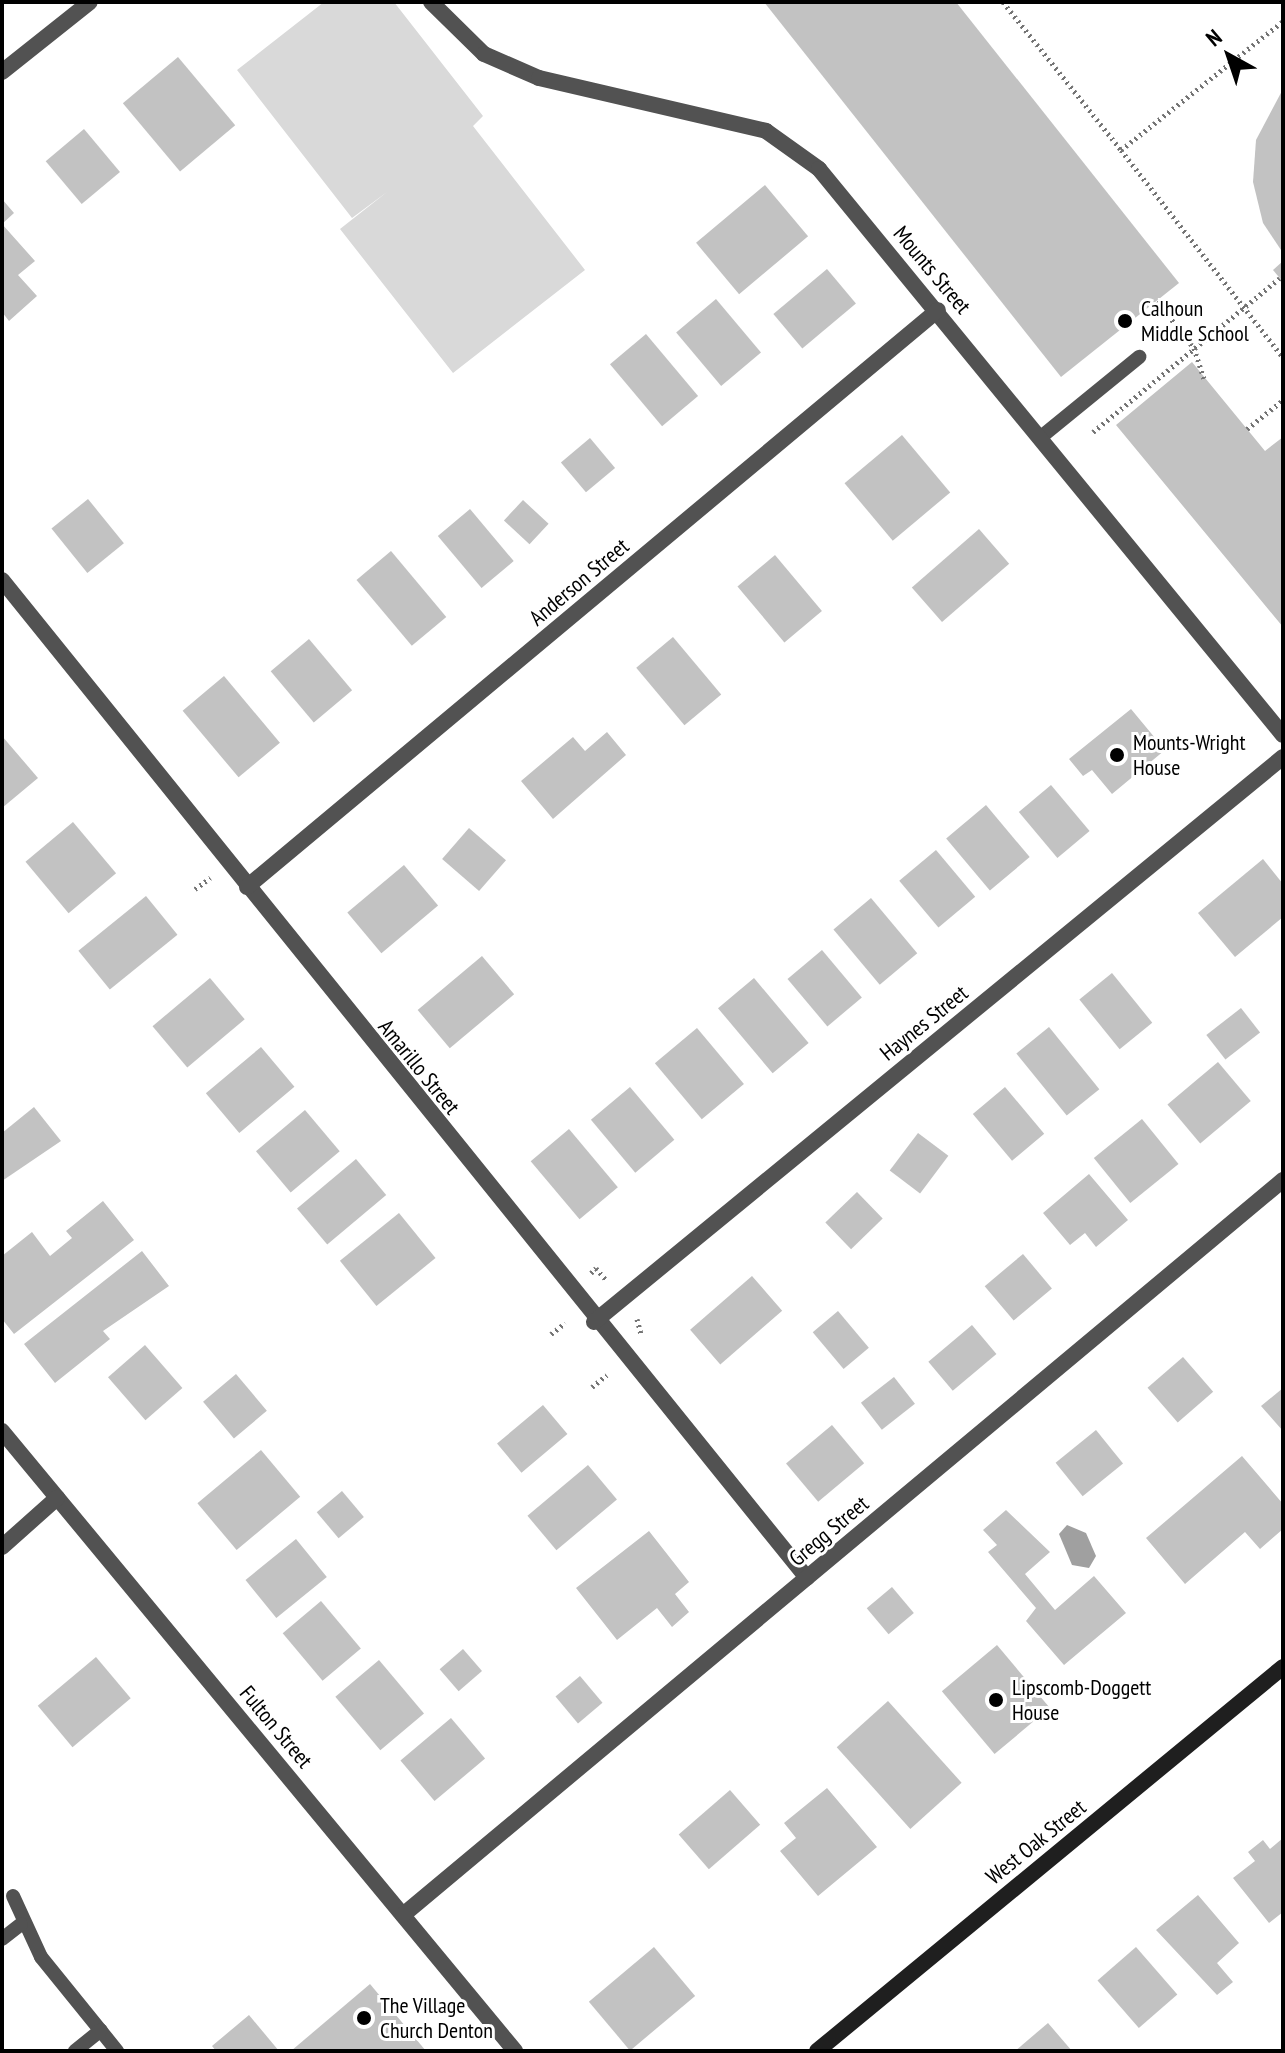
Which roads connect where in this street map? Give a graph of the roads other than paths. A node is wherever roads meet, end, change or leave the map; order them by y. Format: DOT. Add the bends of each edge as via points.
graph roads {
  1 [pos="90,2"];
  2 [pos="431,2"];
  3 [pos="2,72"];
  4 [pos="938,310"];
  5 [pos="1139,357"];
  6 [pos="1041,437"];
  7 [pos="2,580"];
  8 [pos="1283,735"];
  9 [pos="1283,757"];
  10 [pos="247,887"];
  11 [pos="1283,1180"];
  12 [pos="594,1322"];
  13 [pos="2,1431"];
  14 [pos="57,1498"];
  15 [pos="2,1547"];
  16 [pos="807,1578"];
  17 [pos="1283,1667"];
  18 [pos="13,1896"];
  19 [pos="403,1915"];
  20 [pos="21,1924"];
  21 [pos="2,1939"];
  22 [pos="101,2030"];
  23 [pos="75,2051"];
  24 [pos="117,2051"];
  25 [pos="515,2051"];
  26 [pos="817,2051"];
  1 -- 3 [label="street"];
  2 -- 4 [label="street, Mounts Street" via="484,54 539,78 766,131 819,169"];
  4 -- 6 [label="street, Mounts Street"];
  4 -- 10 [label="street, Anderson Street"];
  5 -- 6 [label="lane"];
  6 -- 8 [label="street, Mounts Street"];
  7 -- 10 [label="street, Amarillo Street"];
  9 -- 12 [label="street, Haynes Street"];
  10 -- 12 [label="street, Amarillo Street"];
  11 -- 16 [label="street, Gregg Street"];
  12 -- 16 [label="street, Amarillo Street"];
  13 -- 14 [label="street, Fulton Street"];
  14 -- 15 [label="street"];
  14 -- 19 [label="street, Fulton Street"];
  16 -- 19 [label="street, Gregg Street"];
  17 -- 26 [label="main road, West Oak Street"];
  18 -- 20 [label="lane"];
  19 -- 25 [label="street, Fulton Street"];
  20 -- 21 [label="lane"];
  20 -- 22 [label="lane"];
  22 -- 23 [label="lane"];
  22 -- 24 [label="lane"];
}
